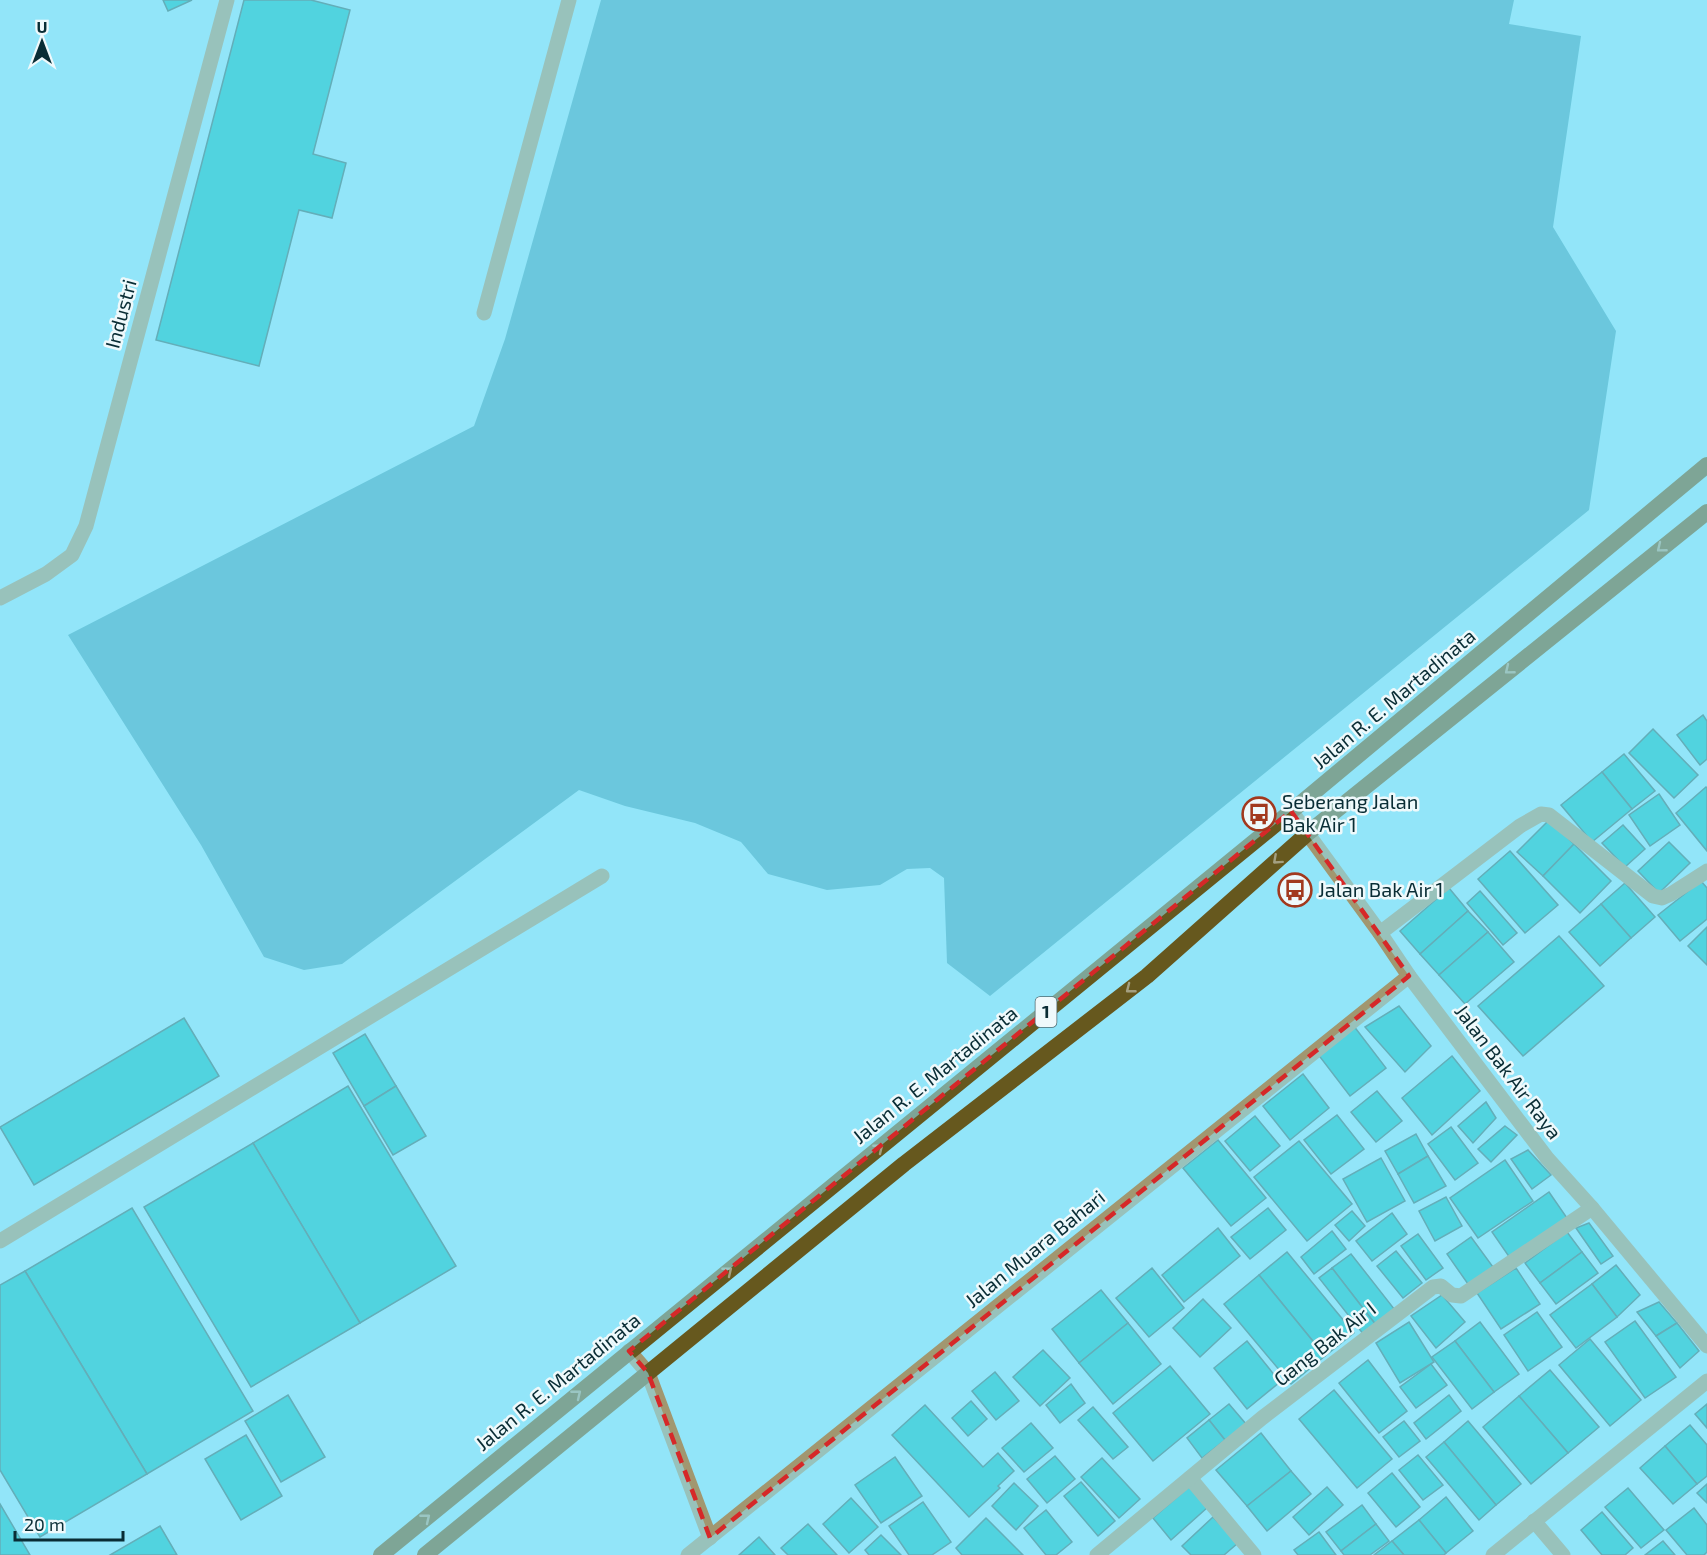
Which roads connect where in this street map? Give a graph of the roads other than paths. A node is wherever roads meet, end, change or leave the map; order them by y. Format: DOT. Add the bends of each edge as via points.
graph roads {
  1 [pos="227,0"];
  2 [pos="569,0"];
  3 [pos="484,313"];
  4 [pos="1707,465"];
  5 [pos="1707,512"];
  6 [pos="0,598"];
  7 [pos="1291,811"];
  8 [pos="1308,833"];
  9 [pos="1707,871"];
  10 [pos="602,876"];
  11 [pos="1380,933"];
  12 [pos="1409,976"];
  13 [pos="1592,1208"];
  14 [pos="0,1241"];
  15 [pos="1707,1346"];
  16 [pos="629,1352"];
  17 [pos="648,1373"];
  18 [pos="1707,1381"];
  19 [pos="1191,1478"];
  20 [pos="1534,1521"];
  21 [pos="710,1538"];
  22 [pos="381,1555"];
  23 [pos="425,1555"];
  24 [pos="688,1555"];
  25 [pos="1097,1555"];
  26 [pos="1254,1555"];
  27 [pos="1493,1555"];
  28 [pos="1563,1555"];
  1 -- 6 [label="street, Industri" via="86,526 72,555"];
  2 -- 3 [label="street"];
  4 -- 7 [label="highway, Jalan R. E. Martadinata / 1"];
  5 -- 8 [label="highway, 1, one-way"];
  7 -- 8 [label="street, Jalan Bak Air Raya"];
  16 -- 7 [label="highway, Jalan R. E. Martadinata / 1, one-way"];
  8 -- 11 [label="street, Jalan Bak Air Raya"];
  8 -- 17 [label="highway, 1, one-way" via="1147,976 904,1164"];
  9 -- 11 [label="street" via="1671,894 1653,896 1549,815 1538,815"];
  10 -- 14 [label="street"];
  11 -- 12 [label="street, Jalan Bak Air Raya"];
  12 -- 13 [label="street, Jalan Bak Air Raya" via="1547,1158"];
  12 -- 21 [label="street, Jalan Muara Bahari"];
  13 -- 15 [label="street, Jalan Bak Air Raya"];
  13 -- 19 [label="street, Gang Bak Air I" via="1461,1296 1452,1295 1441,1286 1433,1287 1262,1418"];
  16 -- 17 [label="street"];
  22 -- 16 [label="highway, Jalan R. E. Martadinata / 1, one-way"];
  17 -- 21 [label="street"];
  17 -- 23 [label="highway, 1"];
  18 -- 20 [label="street"];
  19 -- 25 [label="street, Gang Bak Air I"];
  19 -- 26 [label="street"];
  20 -- 27 [label="street"];
  20 -- 28 [label="street"];
  21 -- 24 [label="street, Jalan Muara Bahari"];
}
